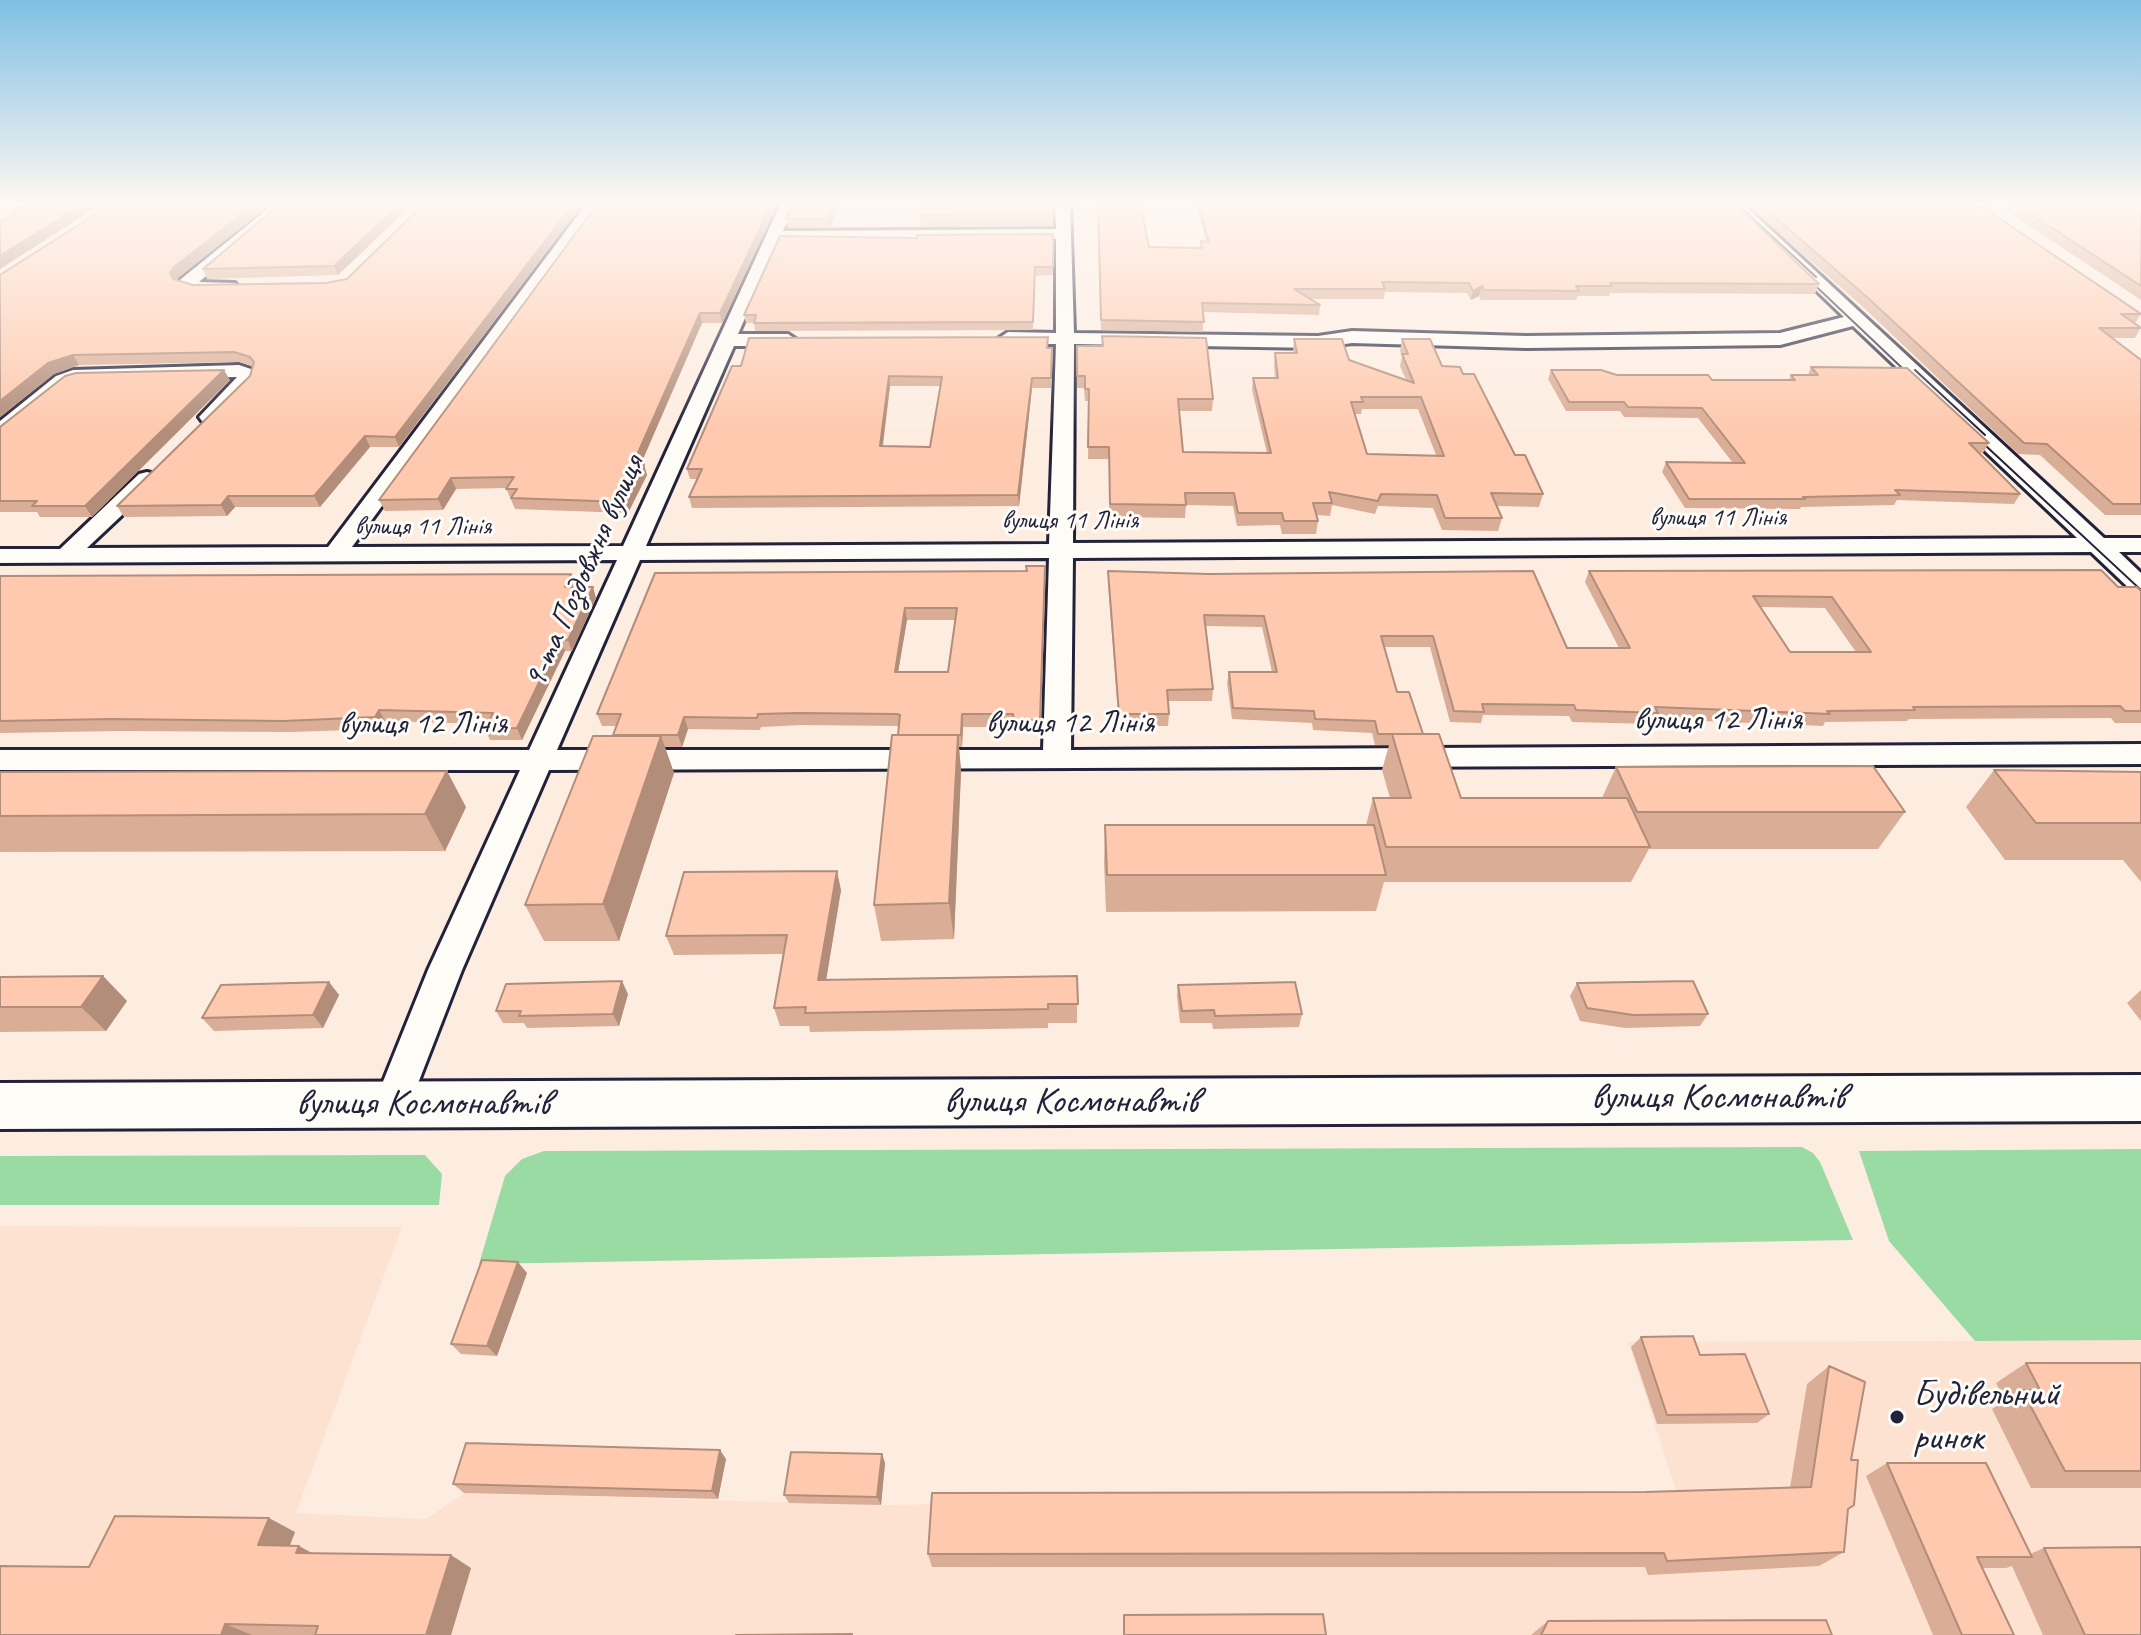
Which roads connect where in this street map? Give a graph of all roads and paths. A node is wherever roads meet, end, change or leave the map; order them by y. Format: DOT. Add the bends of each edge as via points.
graph roads {
  1 [pos="191,279"];
  2 [pos="538,279"];
  3 [pos="753,279"];
  4 [pos="1064,279"];
  5 [pos="1812,279"];
  6 [pos="242,286"];
  7 [pos="1854,320"];
  8 [pos="987,338"];
  9 [pos="1065,338"];
  10 [pos="726,340"];
  11 [pos="803,340"];
  12 [pos="0,431"];
  13 [pos="191,435"];
  14 [pos="158,468"];
  15 [pos="2095,545"];
  16 [pos="2141,545"];
  17 [pos="1060,549"];
  18 [pos="630,554"];
  19 [pos="334,555"];
  20 [pos="0,556"];
  21 [pos="66,556"];
  22 [pos="2141,586"];
  23 [pos="2141,754"];
  24 [pos="0,760"];
  25 [pos="1057,760"];
  26 [pos="539,761"];
  27 [pos="2141,1098"];
  28 [pos="392,1104"];
  29 [pos="0,1106"];
  1 -- 6 [label="street" via="187,283 198,287"];
  2 -- 19 [label="street"];
  3 -- 10 [label="street, 9-та Поздовжня вулиця"];
  4 -- 9 [label="street"];
  5 -- 7 [label="street"];
  7 -- 9 [label="street" via="1780,339"];
  7 -- 15 [label="street"];
  8 -- 9 [label="street"];
  9 -- 17 [label="street"];
  10 -- 11 [label="street"];
  10 -- 18 [label="street, 9-та Поздовжня вулиця"];
  12 -- 13 [label="street" via="63,380 80,374 247,374"];
  14 -- 21 [label="street"];
  15 -- 16 [label="street, вулиця 11 Лінія"];
  15 -- 17 [label="street, вулиця 11 Лінія"];
  15 -- 22 [label="street"];
  17 -- 18 [label="street, вулиця 11 Лінія"];
  17 -- 25 [label="street"];
  18 -- 19 [label="street, вулиця 11 Лінія"];
  18 -- 26 [label="street, 9-та Поздовжня вулиця"];
  19 -- 21 [label="street, вулиця 11 Лінія"];
  20 -- 21 [label="street, вулиця 11 Лінія"];
  23 -- 25 [label="street, вулиця 12 Лінія"];
  24 -- 26 [label="street, вулиця 12 Лінія"];
  25 -- 26 [label="street, вулиця 12 Лінія"];
  26 -- 28 [label="street, 9-та Поздовжня вулиця" via="445,970"];
  27 -- 28 [label="main road, вулиця Космонавтів"];
  28 -- 29 [label="main road, вулиця Космонавтів"];
}
